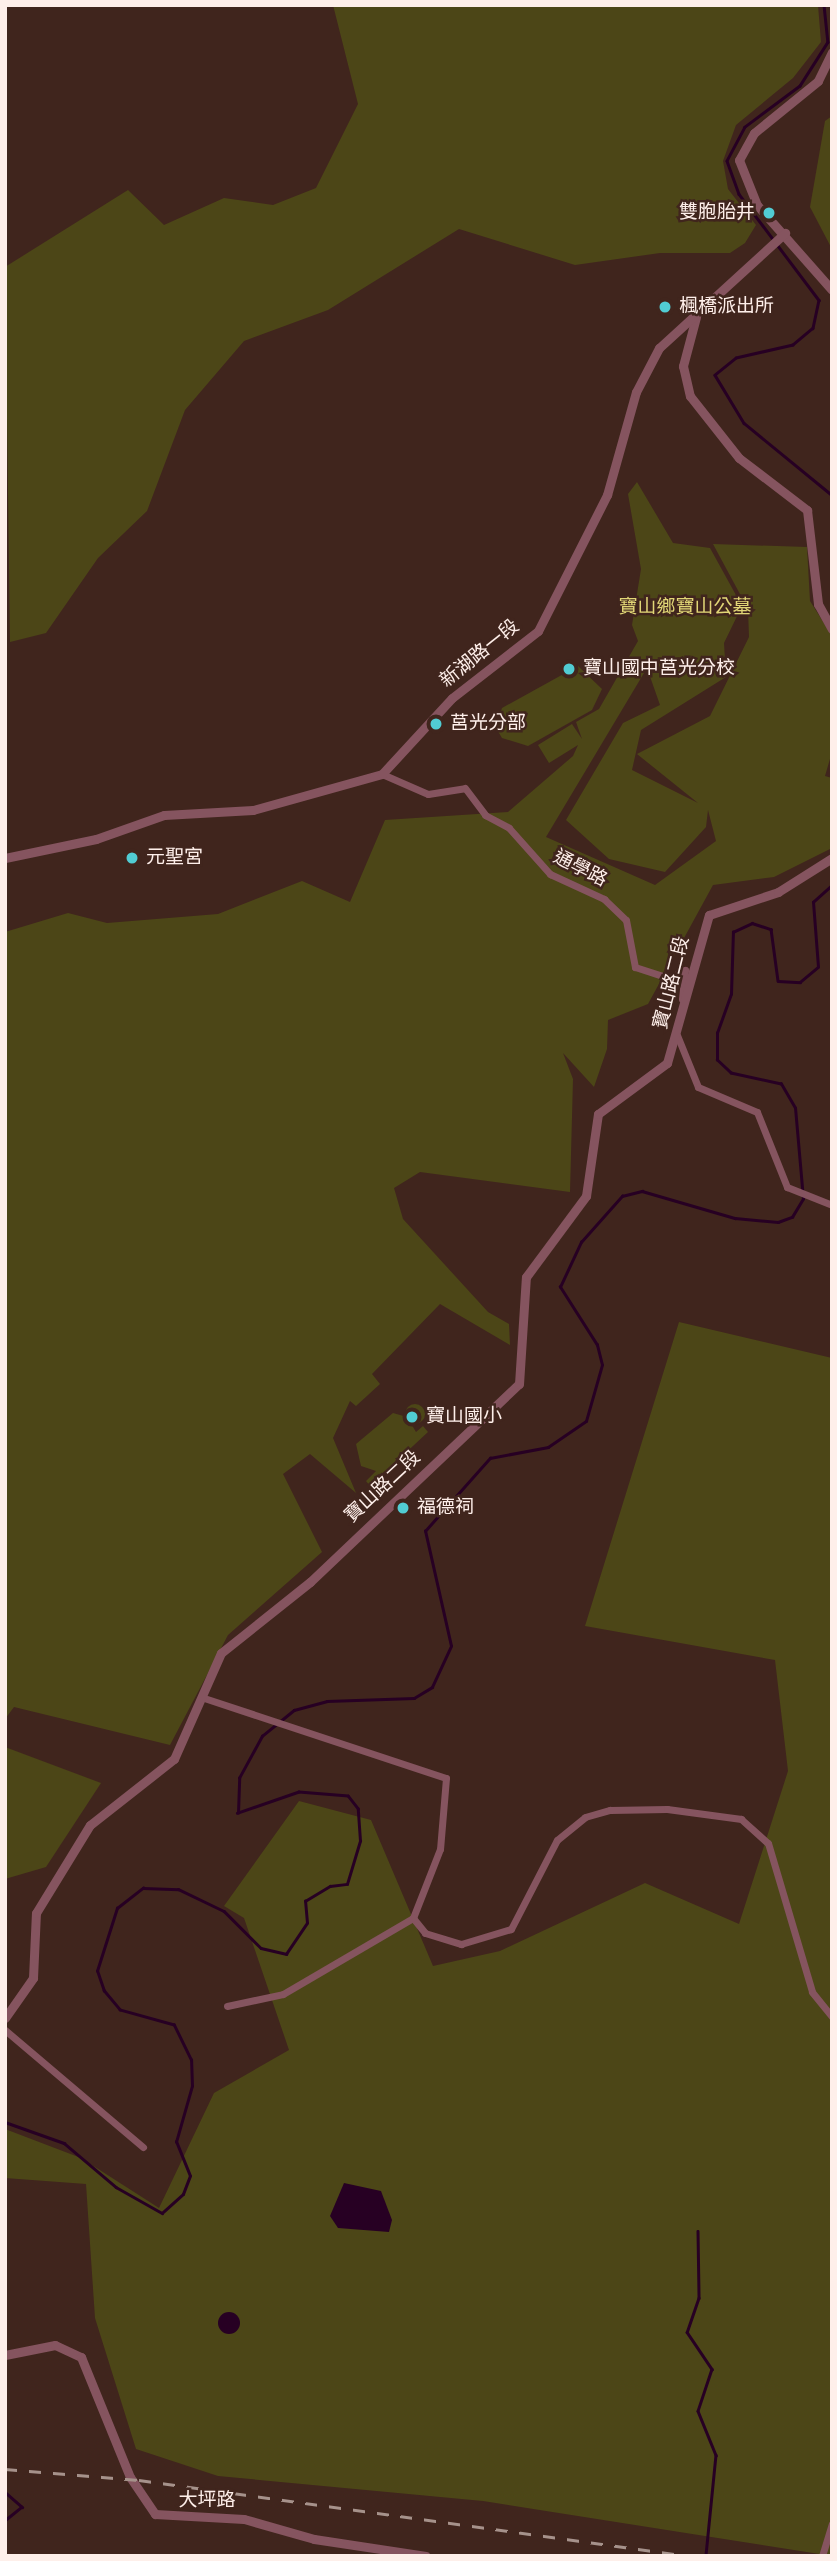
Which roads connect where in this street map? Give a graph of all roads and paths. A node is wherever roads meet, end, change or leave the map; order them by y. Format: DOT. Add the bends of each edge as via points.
graph roads {
  1 [pos="832,52"];
  2 [pos="785,233"];
  3 [pos="832,290"];
  4 [pos="696,317"];
  5 [pos="832,628"];
  6 [pos="382,774"];
  7 [pos="5,858"];
  8 [pos="832,858"];
  9 [pos="676,1040"];
  10 [pos="832,1205"];
  11 [pos="201,1697"];
  12 [pos="413,1918"];
  13 [pos="227,2006"];
  14 [pos="832,2017"];
  15 [pos="5,2018"];
  16 [pos="5,2030"];
  17 [pos="144,2147"];
  18 [pos="5,2355"];
  19 [pos="832,2523"];
  20 [pos="426,2556"];
  21 [pos="822,2556"];
  1 -- 2 [label="street" via="818,81 742,148 746,187"];
  2 -- 3 [label="street"];
  2 -- 4 [label="street, 新湖路一段" via="709,297"];
  4 -- 5 [label="street" via="683,366 690,397 739,457 807,510 818,604"];
  4 -- 6 [label="street, 新湖路一段" via="659,348 647,368 607,495 538,631 452,698"];
  6 -- 7 [label="street" via="253,810 164,815 96,839"];
  6 -- 9 [label="street, 通學路" via="428,794 465,788 485,815 509,828 542,868 604,899 626,920 635,967 669,978 685,970"];
  8 -- 9 [label="street, 寶山路二段" via="778,892 709,915"];
  9 -- 10 [label="street" via="698,1087 757,1112 787,1187"];
  9 -- 11 [label="street, 寶山路二段" via="667,1063 592,1124 586,1196 526,1277 519,1313 522,1371 510,1398 402,1491 310,1582 221,1653"];
  11 -- 12 [label="street" via="247,1716 446,1778 440,1849"];
  11 -- 15 [label="street, 寶山路二段" via="169,1765 90,1825 36,1913 33,1978"];
  12 -- 13 [label="street" via="283,1994"];
  12 -- 14 [label="street" via="425,1933 461,1944 511,1929 557,1840 597,1813 667,1809 741,1819 768,1843 811,1992"];
  16 -- 17 [label="street"];
  18 -- 20 [label="street, 大坪路" via="55,2345 81,2357 130,2477 155,2514 244,2519 313,2539"];
  19 -- 21 [label="street"];
}
